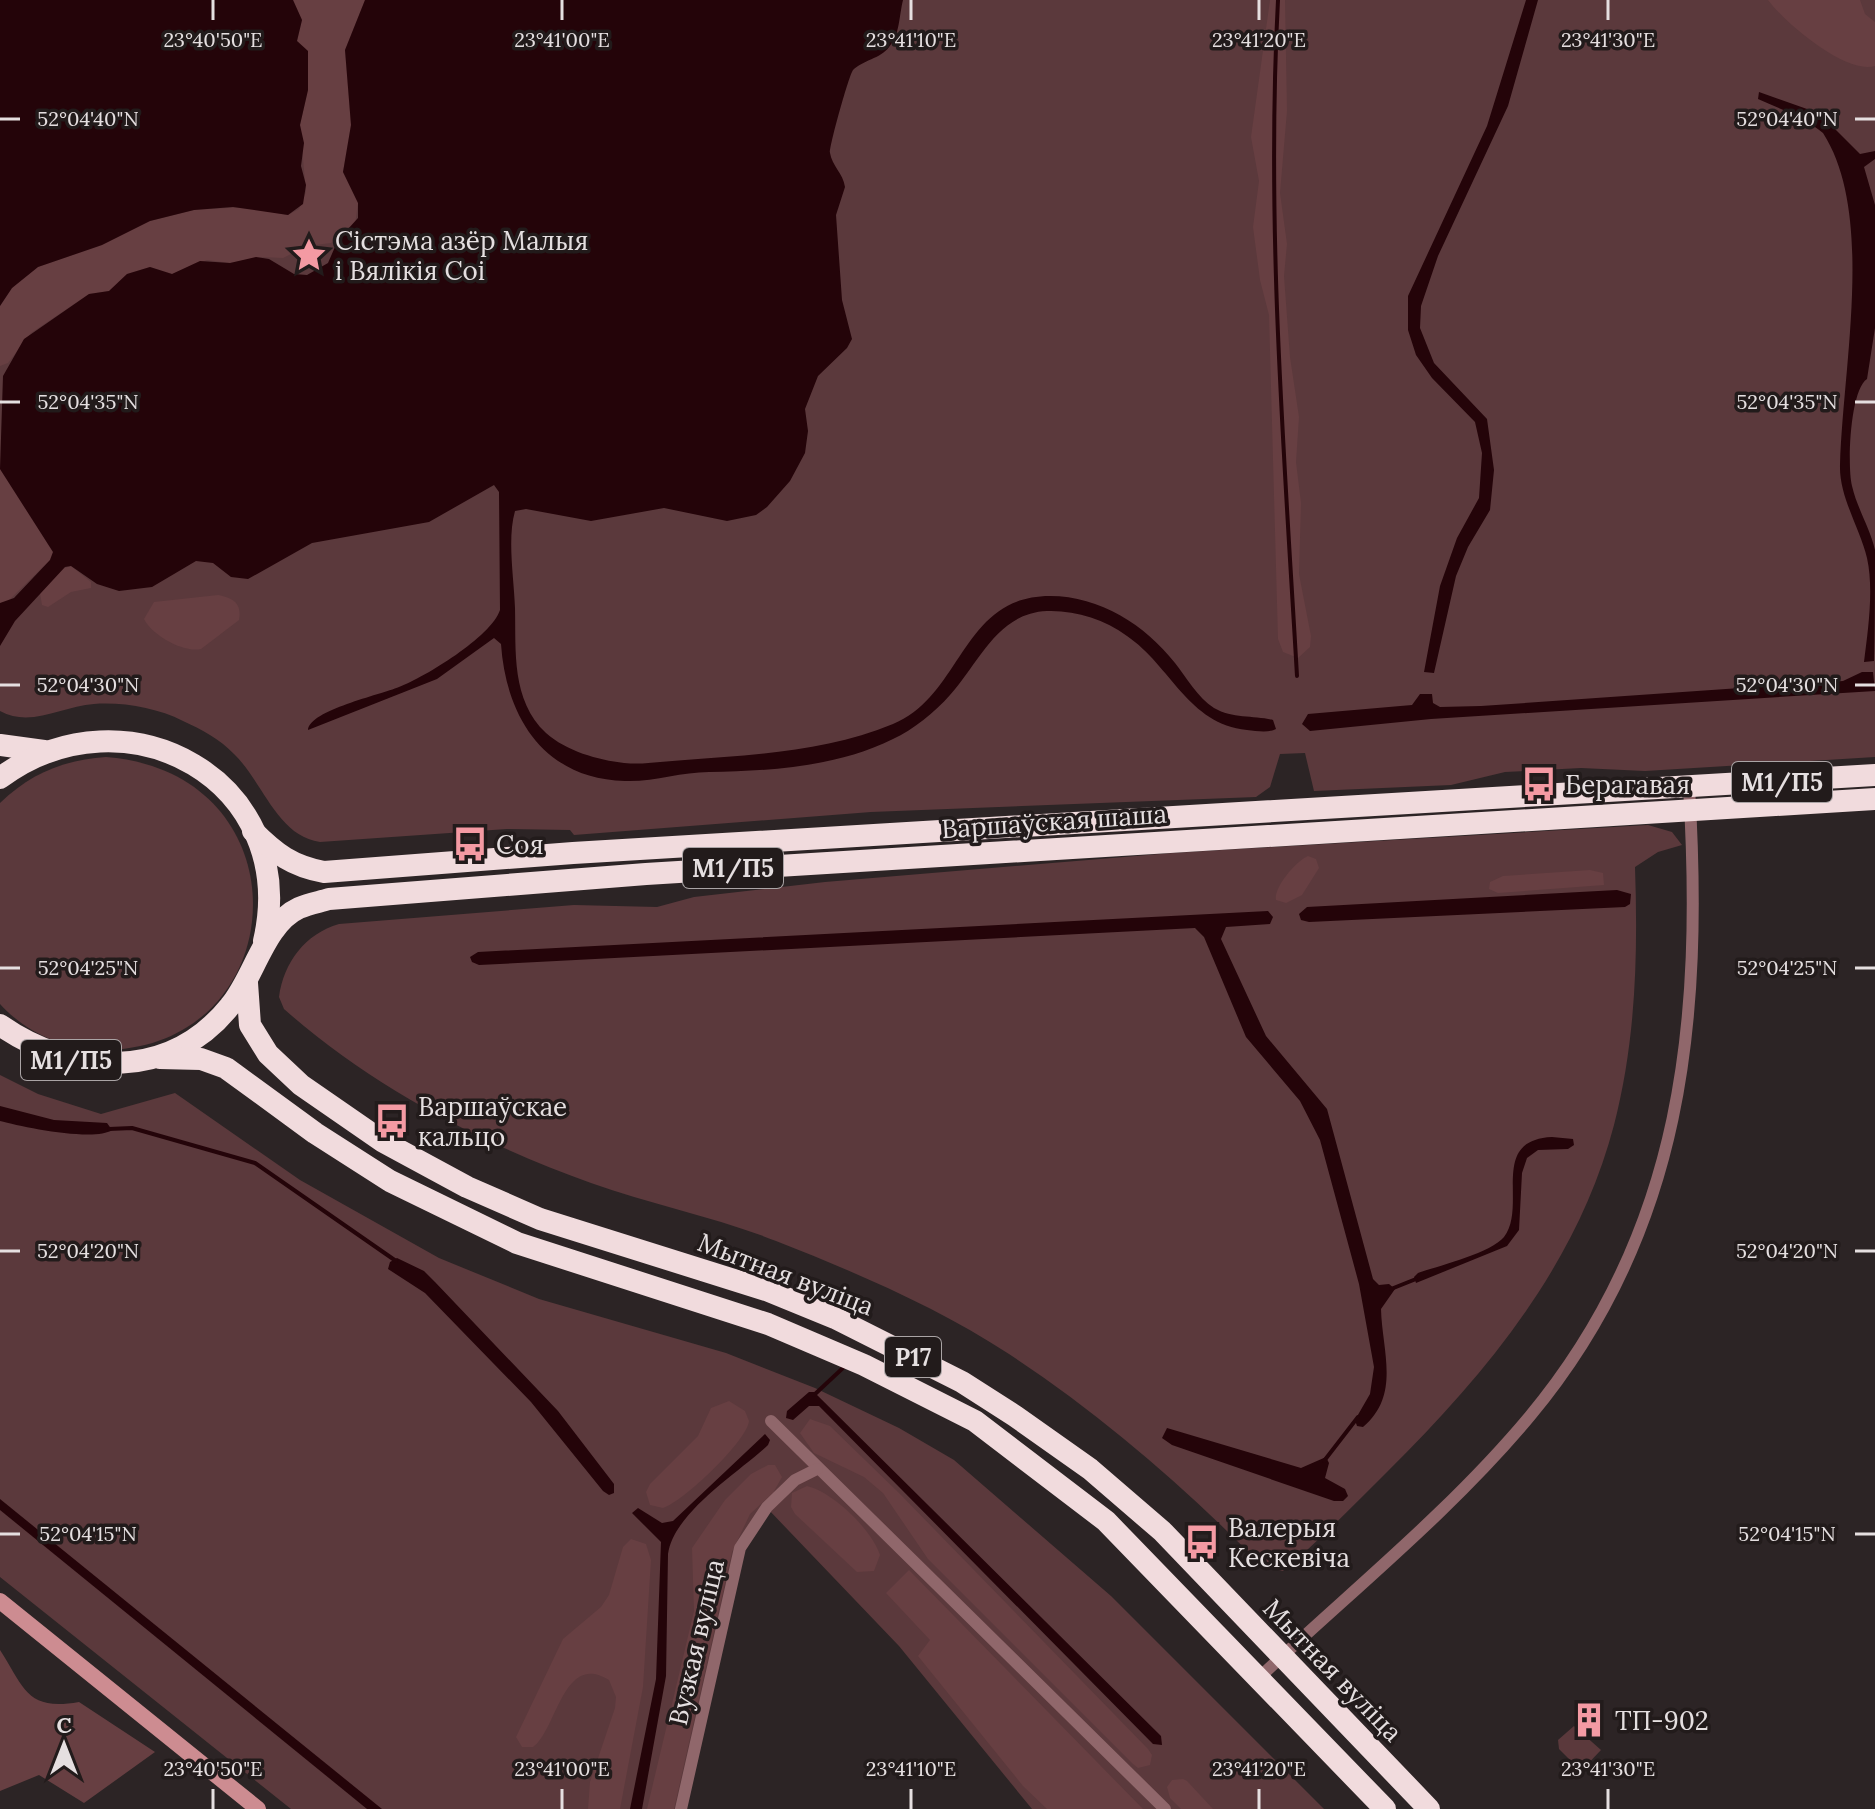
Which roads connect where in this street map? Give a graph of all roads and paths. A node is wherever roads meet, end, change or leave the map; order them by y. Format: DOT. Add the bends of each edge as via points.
graph roads {
  1 [pos="0,745"];
  2 [pos="45,751"];
  3 [pos="1875,775"];
  4 [pos="0,778"];
  5 [pos="1689,787"];
  6 [pos="1875,799"];
  7 [pos="1690,811"];
  8 [pos="253,831"];
  9 [pos="261,954"];
  10 [pos="247,983"];
  11 [pos="0,1025"];
  12 [pos="150,1058"];
  13 [pos="771,1421"];
  14 [pos="817,1469"];
  15 [pos="0,1601"];
  16 [pos="1281,1658"];
  17 [pos="1260,1677"];
  18 [pos="258,1809"];
  19 [pos="681,1809"];
  20 [pos="1165,1809"];
  21 [pos="1385,1809"];
  22 [pos="1429,1809"];
  1 -- 2 [label="highway"];
  2 -- 4 [label="highway, Варшаўская шаша / М1/П5"];
  2 -- 8 [label="highway, Варшаўская шаша / М1/П5" via="79,741 114,739 170,753 210,777"];
  3 -- 5 [label="highway, Варшаўская шаша / М1/П5"];
  5 -- 7 [label="street"];
  5 -- 8 [label="highway, Варшаўская шаша / М1/П5" via="324,872 280,858"];
  6 -- 7 [label="highway, Варшаўская шаша / М1/П5"];
  7 -- 9 [label="highway, Варшаўская шаша / М1/П5" via="646,874 329,899 297,908"];
  7 -- 16 [label="street" via="1693,946 1681,1083 1657,1185 1623,1268 1579,1346 1530,1416 1429,1520"];
  8 -- 9 [label="highway, Варшаўская шаша / М1/П5" via="269,892"];
  9 -- 10 [label="highway, Варшаўская шаша / М1/П5"];
  10 -- 12 [label="highway, Варшаўская шаша / М1/П5" via="206,1030"];
  10 -- 16 [label="highway, Мытная вуліца / Р17" via="250,1025 268,1054 301,1085 382,1141 540,1219 769,1291 962,1382 1090,1469 1162,1531"];
  11 -- 12 [label="highway, Варшаўская шаша / М1/П5" via="57,1057 103,1063"];
  12 -- 17 [label="highway, Мытная вуліца / Р17" via="214,1062 350,1156 436,1206 517,1243 798,1335 975,1421 1106,1521"];
  13 -- 14 [label="street"];
  14 -- 19 [label="street, Вузкая вуліца" via="795,1480 767,1507 740,1548"];
  14 -- 20 [label="street"];
  15 -- 18 [label="main road"];
  16 -- 17 [label="street"];
  16 -- 22 [label="highway, Мытная вуліца / Р17"];
  17 -- 21 [label="highway, Мытная вуліца / Р17"];
}
